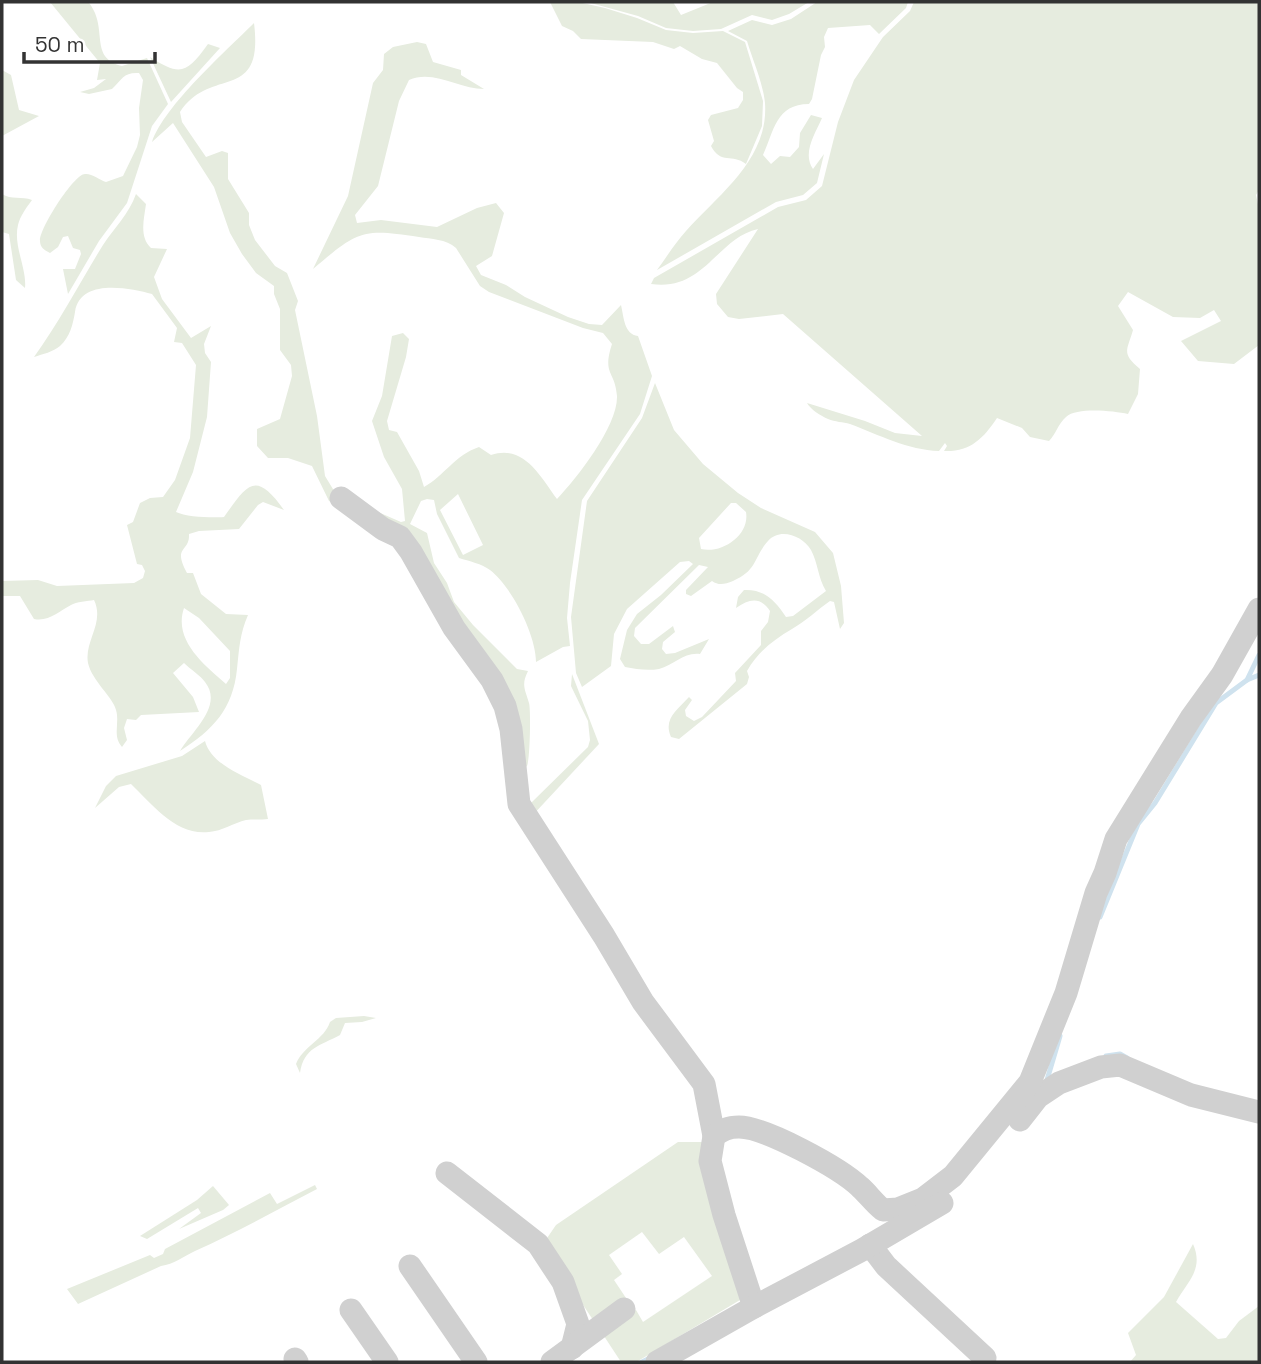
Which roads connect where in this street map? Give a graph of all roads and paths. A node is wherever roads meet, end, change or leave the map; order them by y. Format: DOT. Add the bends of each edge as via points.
graph roads {
  1 [pos="341,498"];
  2 [pos="1259,609"];
  3 [pos="1259,1112"];
  4 [pos="714,1136"];
  5 [pos="447,1173"];
  6 [pos="870,1245"];
  7 [pos="410,1266"];
  8 [pos="754,1307"];
  9 [pos="351,1310"];
  10 [pos="624,1310"];
  11 [pos="572,1348"];
  12 [pos="387,1362"];
  13 [pos="475,1362"];
  14 [pos="552,1362"];
  15 [pos="657,1362"];
  16 [pos="983,1362"];
  1 -- 4 [label="street" via="400,537 454,628 492,680 511,729 519,804 643,1002 704,1084"];
  2 -- 4 [label="street" via="1116,839 1066,993 1030,1082 953,1176 923,1199 883,1210 858,1185 756,1129 724,1129"];
  3 -- 6 [label="street" via="1191,1095 1120,1065 1101,1067 1059,1083 1038,1097 999,1147 948,1199"];
  4 -- 8 [label="street" via="710,1161"];
  5 -- 11 [label="street" via="538,1244 563,1282 578,1324"];
  6 -- 8 [label="street"];
  6 -- 16 [label="street" via="886,1266 985,1358"];
  7 -- 13 [label="street"];
  8 -- 15 [label="street"];
  9 -- 12 [label="street"];
  10 -- 11 [label="street"];
  11 -- 14 [label="street"];
}
